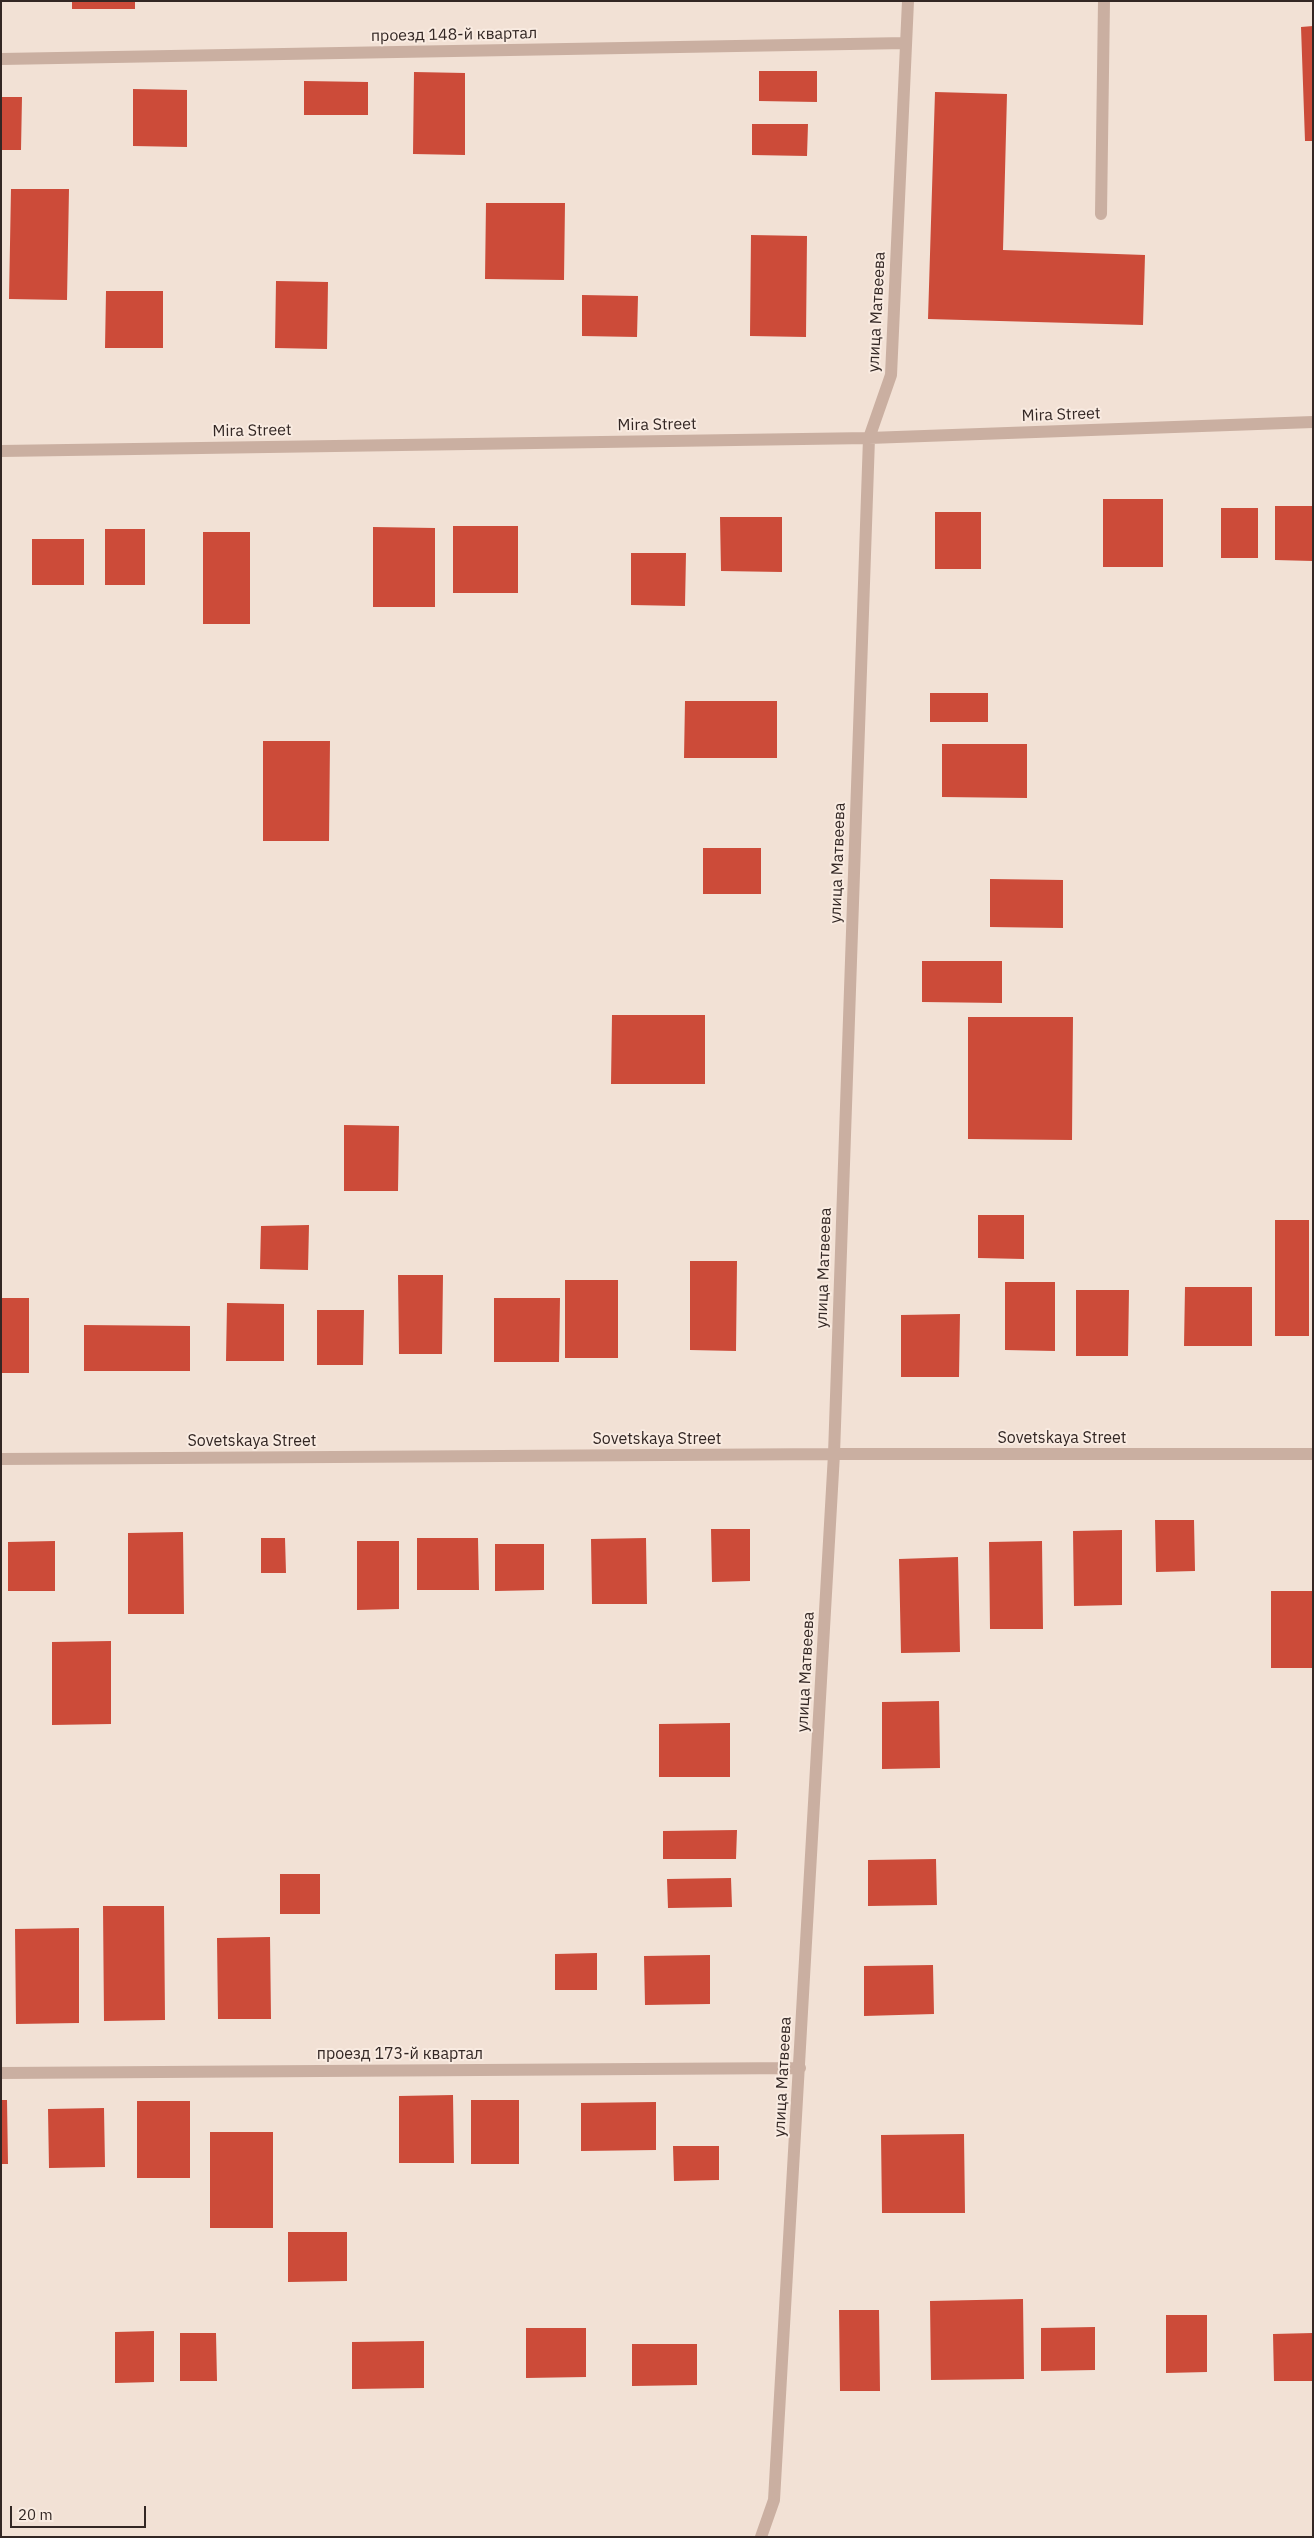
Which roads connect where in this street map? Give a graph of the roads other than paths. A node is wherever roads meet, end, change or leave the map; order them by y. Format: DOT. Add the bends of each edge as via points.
graph roads {
  1 [pos="908,1"];
  2 [pos="1104,1"];
  3 [pos="906,43"];
  4 [pos="1,59"];
  5 [pos="1101,214"];
  6 [pos="1313,422"];
  7 [pos="869,438"];
  8 [pos="1,451"];
  9 [pos="834,1454"];
  10 [pos="1313,1454"];
  11 [pos="1,1459"];
  12 [pos="800,2068"];
  13 [pos="1,2073"];
  14 [pos="761,2537"];
  1 -- 3 [label="street, улица Матвеева"];
  2 -- 5 [label="street"];
  3 -- 4 [label="street, проезд 148-й квартал"];
  3 -- 7 [label="street, улица Матвеева" via="891,375"];
  6 -- 7 [label="street, Mira Street"];
  7 -- 8 [label="street, Mira Street"];
  7 -- 9 [label="street, улица Матвеева"];
  9 -- 10 [label="street, Sovetskaya Street"];
  9 -- 11 [label="street, Sovetskaya Street"];
  9 -- 12 [label="street, улица Матвеева"];
  12 -- 13 [label="street, проезд 173-й квартал"];
  12 -- 14 [label="street, улица Матвеева" via="774,2500"];
}
